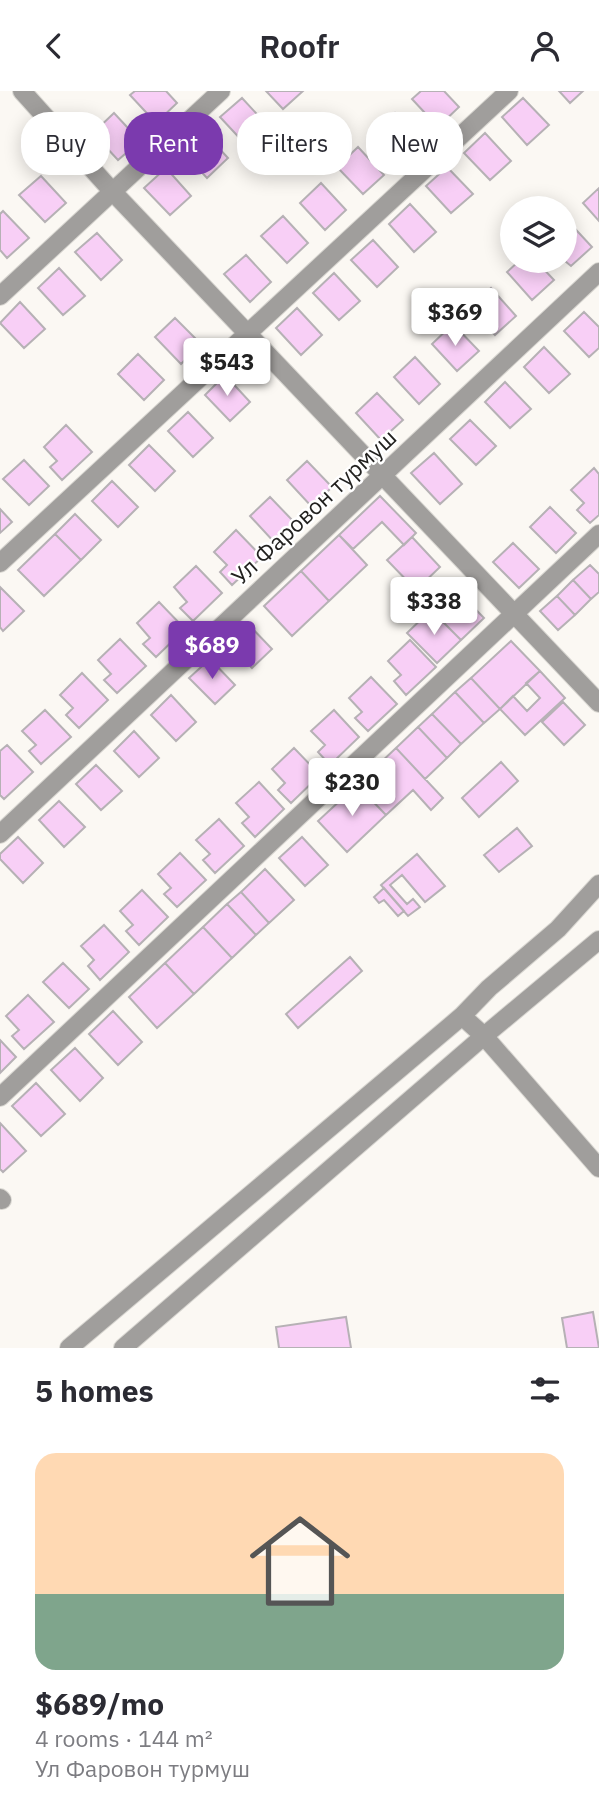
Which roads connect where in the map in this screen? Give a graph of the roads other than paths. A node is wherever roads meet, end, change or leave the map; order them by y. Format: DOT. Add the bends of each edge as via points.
graph roads {
  1 [pos="22,91"];
  2 [pos="221,91"];
  3 [pos="509,91"];
  4 [pos="112,191"];
  5 [pos="599,272"];
  6 [pos="0,296"];
  7 [pos="248,332"];
  8 [pos="384,476"];
  9 [pos="599,534"];
  10 [pos="0,563"];
  11 [pos="516,615"];
  12 [pos="599,703"];
  13 [pos="0,834"];
  14 [pos="599,884"];
  15 [pos="599,940"];
  16 [pos="461,1016"];
  17 [pos="484,1036"];
  18 [pos="0,1097"];
  19 [pos="599,1168"];
  20 [pos="69,1348"];
  21 [pos="123,1348"];
  1 -- 4 [label="street"];
  2 -- 4 [label="street"];
  3 -- 7 [label="street"];
  4 -- 6 [label="street"];
  4 -- 7 [label="street"];
  5 -- 8 [label="street, Ул Фаровон турмуш"];
  7 -- 8 [label="street"];
  7 -- 10 [label="street"];
  8 -- 11 [label="street"];
  8 -- 13 [label="street, Ул Фаровон турмуш"];
  9 -- 11 [label="street"];
  11 -- 12 [label="street"];
  11 -- 18 [label="street"];
  14 -- 16 [label="street" via="558,929"];
  15 -- 17 [label="street"];
  16 -- 17 [label="street"];
  16 -- 20 [label="street"];
  17 -- 19 [label="street"];
  17 -- 21 [label="street"];
}
